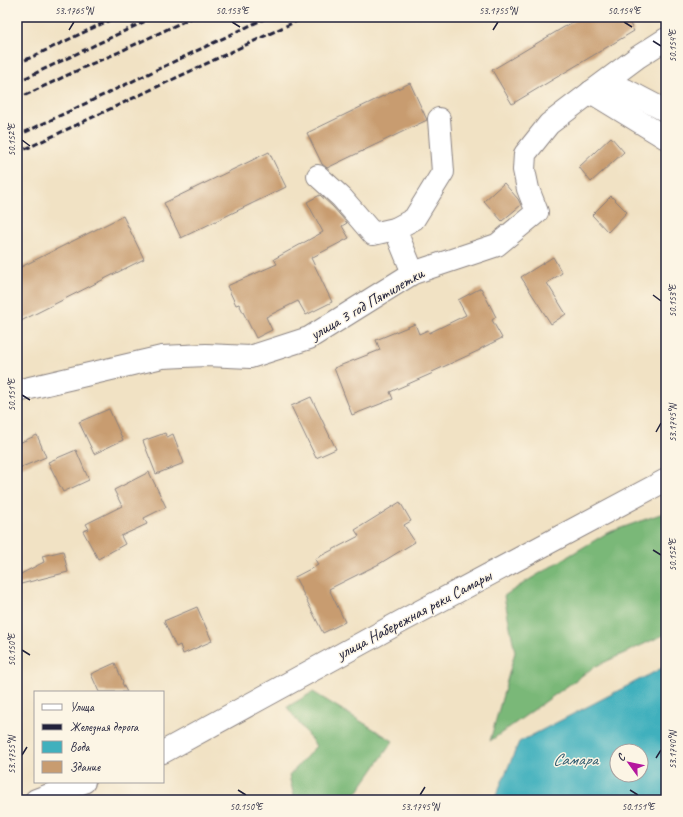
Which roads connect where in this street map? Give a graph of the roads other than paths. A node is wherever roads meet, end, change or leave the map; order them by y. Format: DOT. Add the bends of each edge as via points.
graph roads {
  1 [pos="666,39"];
  2 [pos="590,92"];
  3 [pos="666,111"];
  4 [pos="439,119"];
  5 [pos="666,138"];
  6 [pos="318,176"];
  7 [pos="395,228"];
  8 [pos="413,274"];
  9 [pos="17,391"];
  10 [pos="666,480"];
  11 [pos="164,751"];
  12 [pos="81,783"];
  13 [pos="36,800"];
  1 -- 2 [label="street, улица 3 год Пятилетки"];
  2 -- 3 [label="street" via="626,90"];
  2 -- 5 [label="street"];
  2 -- 8 [label="street, улица 3 год Пятилетки" via="549,124 525,154 524,170 537,212 497,245"];
  4 -- 7 [label="street" via="443,172 414,219"];
  6 -- 7 [label="street" via="342,198 373,234"];
  7 -- 8 [label="street"];
  8 -- 9 [label="street, улица 3 год Пятилетки" via="309,338 250,357 162,357"];
  10 -- 11 [label="street, улица Набережная реки Самары"];
  12 -- 13 [label="street"];
}
